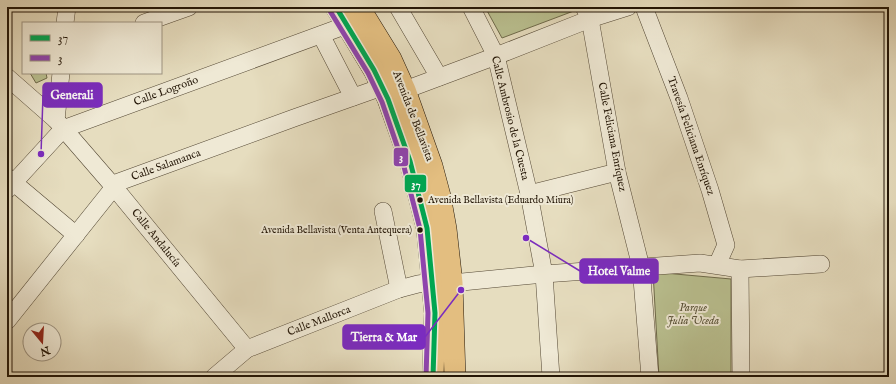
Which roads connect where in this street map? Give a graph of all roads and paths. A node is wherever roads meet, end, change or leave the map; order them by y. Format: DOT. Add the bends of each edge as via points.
graph roads {
  1 [pos="67,7"];
  2 [pos="189,7"];
  3 [pos="336,7"];
  4 [pos="359,7"];
  5 [pos="398,7"];
  6 [pos="471,7"];
  7 [pos="628,7"];
  8 [pos="644,7"];
  9 [pos="587,13"];
  10 [pos="65,22"];
  11 [pos="147,22"];
  12 [pos="347,25"];
  13 [pos="321,35"];
  14 [pos="496,56"];
  15 [pos="61,74"];
  16 [pos="7,77"];
  17 [pos="439,77"];
  18 [pos="382,88"];
  19 [pos="405,90"];
  20 [pos="353,98"];
  21 [pos="60,124"];
  22 [pos="617,172"];
  23 [pos="9,183"];
  24 [pos="114,187"];
  25 [pos="528,194"];
  26 [pos="384,211"];
  27 [pos="76,235"];
  28 [pos="821,264"];
  29 [pos="717,265"];
  30 [pos="641,267"];
  31 [pos="740,268"];
  32 [pos="544,274"];
  33 [pos="442,283"];
  34 [pos="399,289"];
  35 [pos="7,321"];
  36 [pos="247,349"];
  37 [pos="214,377"];
  38 [pos="433,377"];
  39 [pos="455,377"];
  40 [pos="551,377"];
  41 [pos="650,377"];
  42 [pos="741,377"];
  1 -- 10 [label="street"];
  2 -- 11 [label="street"];
  3 -- 12 [label="main road, Avenida de Bellavista"];
  4 -- 19 [label="main road, Avenida de Bellavista" via="391,59"];
  5 -- 17 [label="street"];
  6 -- 14 [label="street, Calle Ambrosio de la Cuesta"];
  7 -- 9 [label="street"];
  8 -- 29 [label="street, Travesía Feliciana Enríquez" via="679,98 726,245"];
  9 -- 14 [label="street"];
  9 -- 22 [label="street, Calle Feliciana Enríquez"];
  12 -- 13 [label="street, Calle Logroño"];
  12 -- 18 [label="main road, Avenida de Bellavista"];
  13 -- 20 [label="street"];
  13 -- 21 [label="street, Calle Logroño"];
  14 -- 17 [label="street"];
  14 -- 25 [label="street, Calle Ambrosio de la Cuesta"];
  15 -- 21 [label="street"];
  16 -- 21 [label="street, Calle Andalucía"];
  17 -- 19 [label="street"];
  18 -- 20 [label="street, Calle Salamanca"];
  18 -- 33 [label="main road, Avenida de Bellavista" via="410,161"];
  19 -- 33 [label="main road, Avenida de Bellavista" via="440,196 446,229"];
  20 -- 24 [label="street, Calle Salamanca" via="116,183"];
  21 -- 23 [label="street, Calle Logroño"];
  21 -- 24 [label="street, Calle Andalucía"];
  22 -- 25 [label="street"];
  22 -- 30 [label="street, Calle Feliciana Enríquez"];
  23 -- 27 [label="street"];
  24 -- 27 [label="street, Calle Salamanca"];
  24 -- 36 [label="street, Calle Andalucía"];
  25 -- 32 [label="street, Calle Ambrosio de la Cuesta"];
  26 -- 34 [label="street"];
  27 -- 35 [label="street, Calle Salamanca"];
  28 -- 31 [label="street, Calle Mallorca"];
  29 -- 30 [label="street, Calle Mallorca" via="700,263"];
  29 -- 31 [label="street, Calle Mallorca"];
  30 -- 32 [label="street, Calle Mallorca"];
  30 -- 41 [label="street, Calle Feliciana Enríquez"];
  31 -- 42 [label="street"];
  32 -- 33 [label="street, Calle Mallorca"];
  32 -- 40 [label="street, Calle Ambrosio de la Cuesta"];
  33 -- 34 [label="street, Calle Mallorca" via="418,284"];
  33 -- 38 [label="main road, Avenida de Bellavista" via="435,313"];
  33 -- 39 [label="main road, Avenida de Bellavista"];
  34 -- 36 [label="street, Calle Mallorca"];
  36 -- 37 [label="street, Calle Mallorca"];
}
